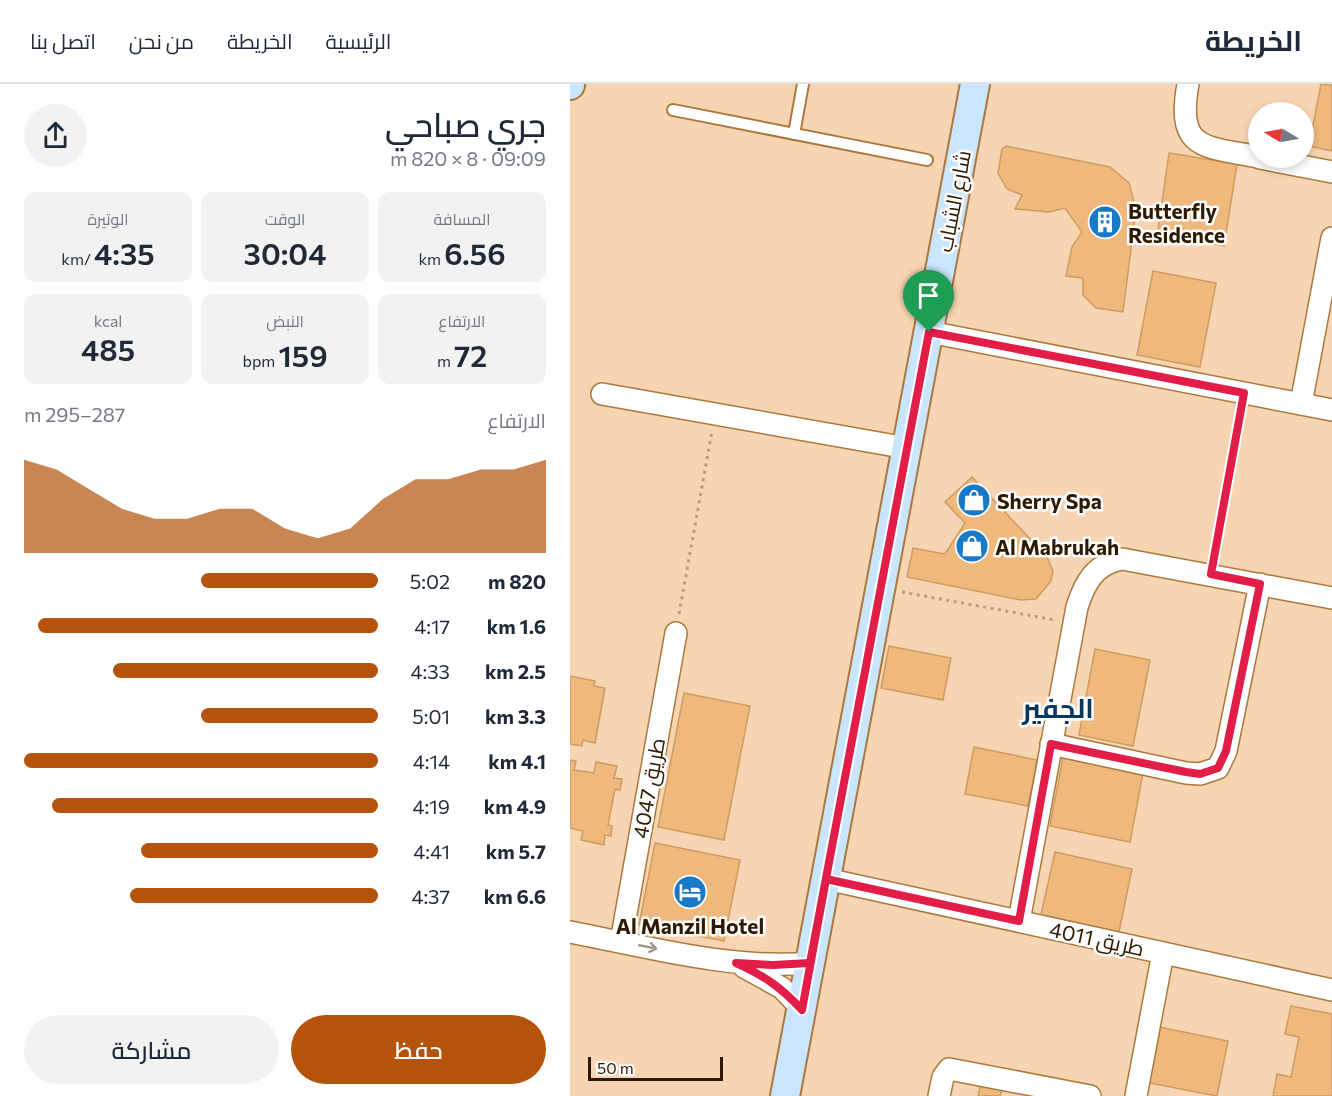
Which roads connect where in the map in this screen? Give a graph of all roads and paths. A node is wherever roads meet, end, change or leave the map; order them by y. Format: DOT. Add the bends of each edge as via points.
graph roads {
  1 [pos="803,84"];
  2 [pos="975,84"];
  3 [pos="1188,84"];
  4 [pos="673,110"];
  5 [pos="794,134"];
  6 [pos="1248,155"];
  7 [pos="927,159"];
  8 [pos="1313,168"];
  9 [pos="1332,172"];
  10 [pos="1332,238"];
  11 [pos="929,332"];
  12 [pos="1244,393"];
  13 [pos="602,394"];
  14 [pos="1301,404"];
  15 [pos="1332,410"];
  16 [pos="715,414"];
  17 [pos="907,448"];
  18 [pos="1211,574"];
  19 [pos="1260,584"];
  20 [pos="881,588"];
  21 [pos="1332,598"];
  22 [pos="1074,623"];
  23 [pos="676,633"];
  24 [pos="1051,744"];
  25 [pos="826,879"];
  26 [pos="1019,921"];
  27 [pos="570,932"];
  28 [pos="621,942"];
  29 [pos="1163,953"];
  30 [pos="736,963"];
  31 [pos="810,963"];
  32 [pos="1331,986"];
  33 [pos="802,1010"];
  34 [pos="1058,1093"];
  35 [pos="785,1096"];
  36 [pos="939,1096"];
  37 [pos="1090,1096"];
  38 [pos="1136,1096"];
  1 -- 5 [label="lane"];
  2 -- 11 [label="street, شارع الشباب"];
  3 -- 6 [label="street" via="1184,115 1191,137 1211,148"];
  4 -- 5 [label="lane"];
  5 -- 7 [label="lane"];
  8 -- 9 [label="street"];
  10 -- 14 [label="street"];
  11 -- 12 [label="street"];
  11 -- 17 [label="street, شارع الشباب"];
  12 -- 14 [label="street"];
  12 -- 18 [label="path"];
  13 -- 16 [label="street"];
  14 -- 15 [label="street"];
  16 -- 17 [label="street"];
  16 -- 23 [label="path"];
  17 -- 20 [label="street, شارع الشباب"];
  18 -- 19 [label="street"];
  18 -- 22 [label="street" via="1122,559 1109,561 1086,584"];
  19 -- 21 [label="street"];
  19 -- 24 [label="street" via="1226,751 1218,768 1200,774 1186,772"];
  20 -- 22 [label="path"];
  20 -- 25 [label="street, شارع الشباب"];
  22 -- 24 [label="street"];
  23 -- 28 [label="street, طريق 4047"];
  24 -- 26 [label="street"];
  25 -- 26 [label="street, طريق 4011"];
  25 -- 31 [label="street, شارع الشباب"];
  26 -- 29 [label="street, طريق 4011"];
  27 -- 28 [label="street"];
  28 -- 30 [label="street, one-way"];
  29 -- 32 [label="street, طريق 4011"];
  29 -- 38 [label="street"];
  30 -- 31 [label="street"];
  30 -- 33 [label="street" via="782,988"];
  31 -- 33 [label="street, شارع الشباب"];
  33 -- 35 [label="street, شارع الشباب"];
  34 -- 36 [label="street" via="949,1069"];
  34 -- 37 [label="street"];
}
